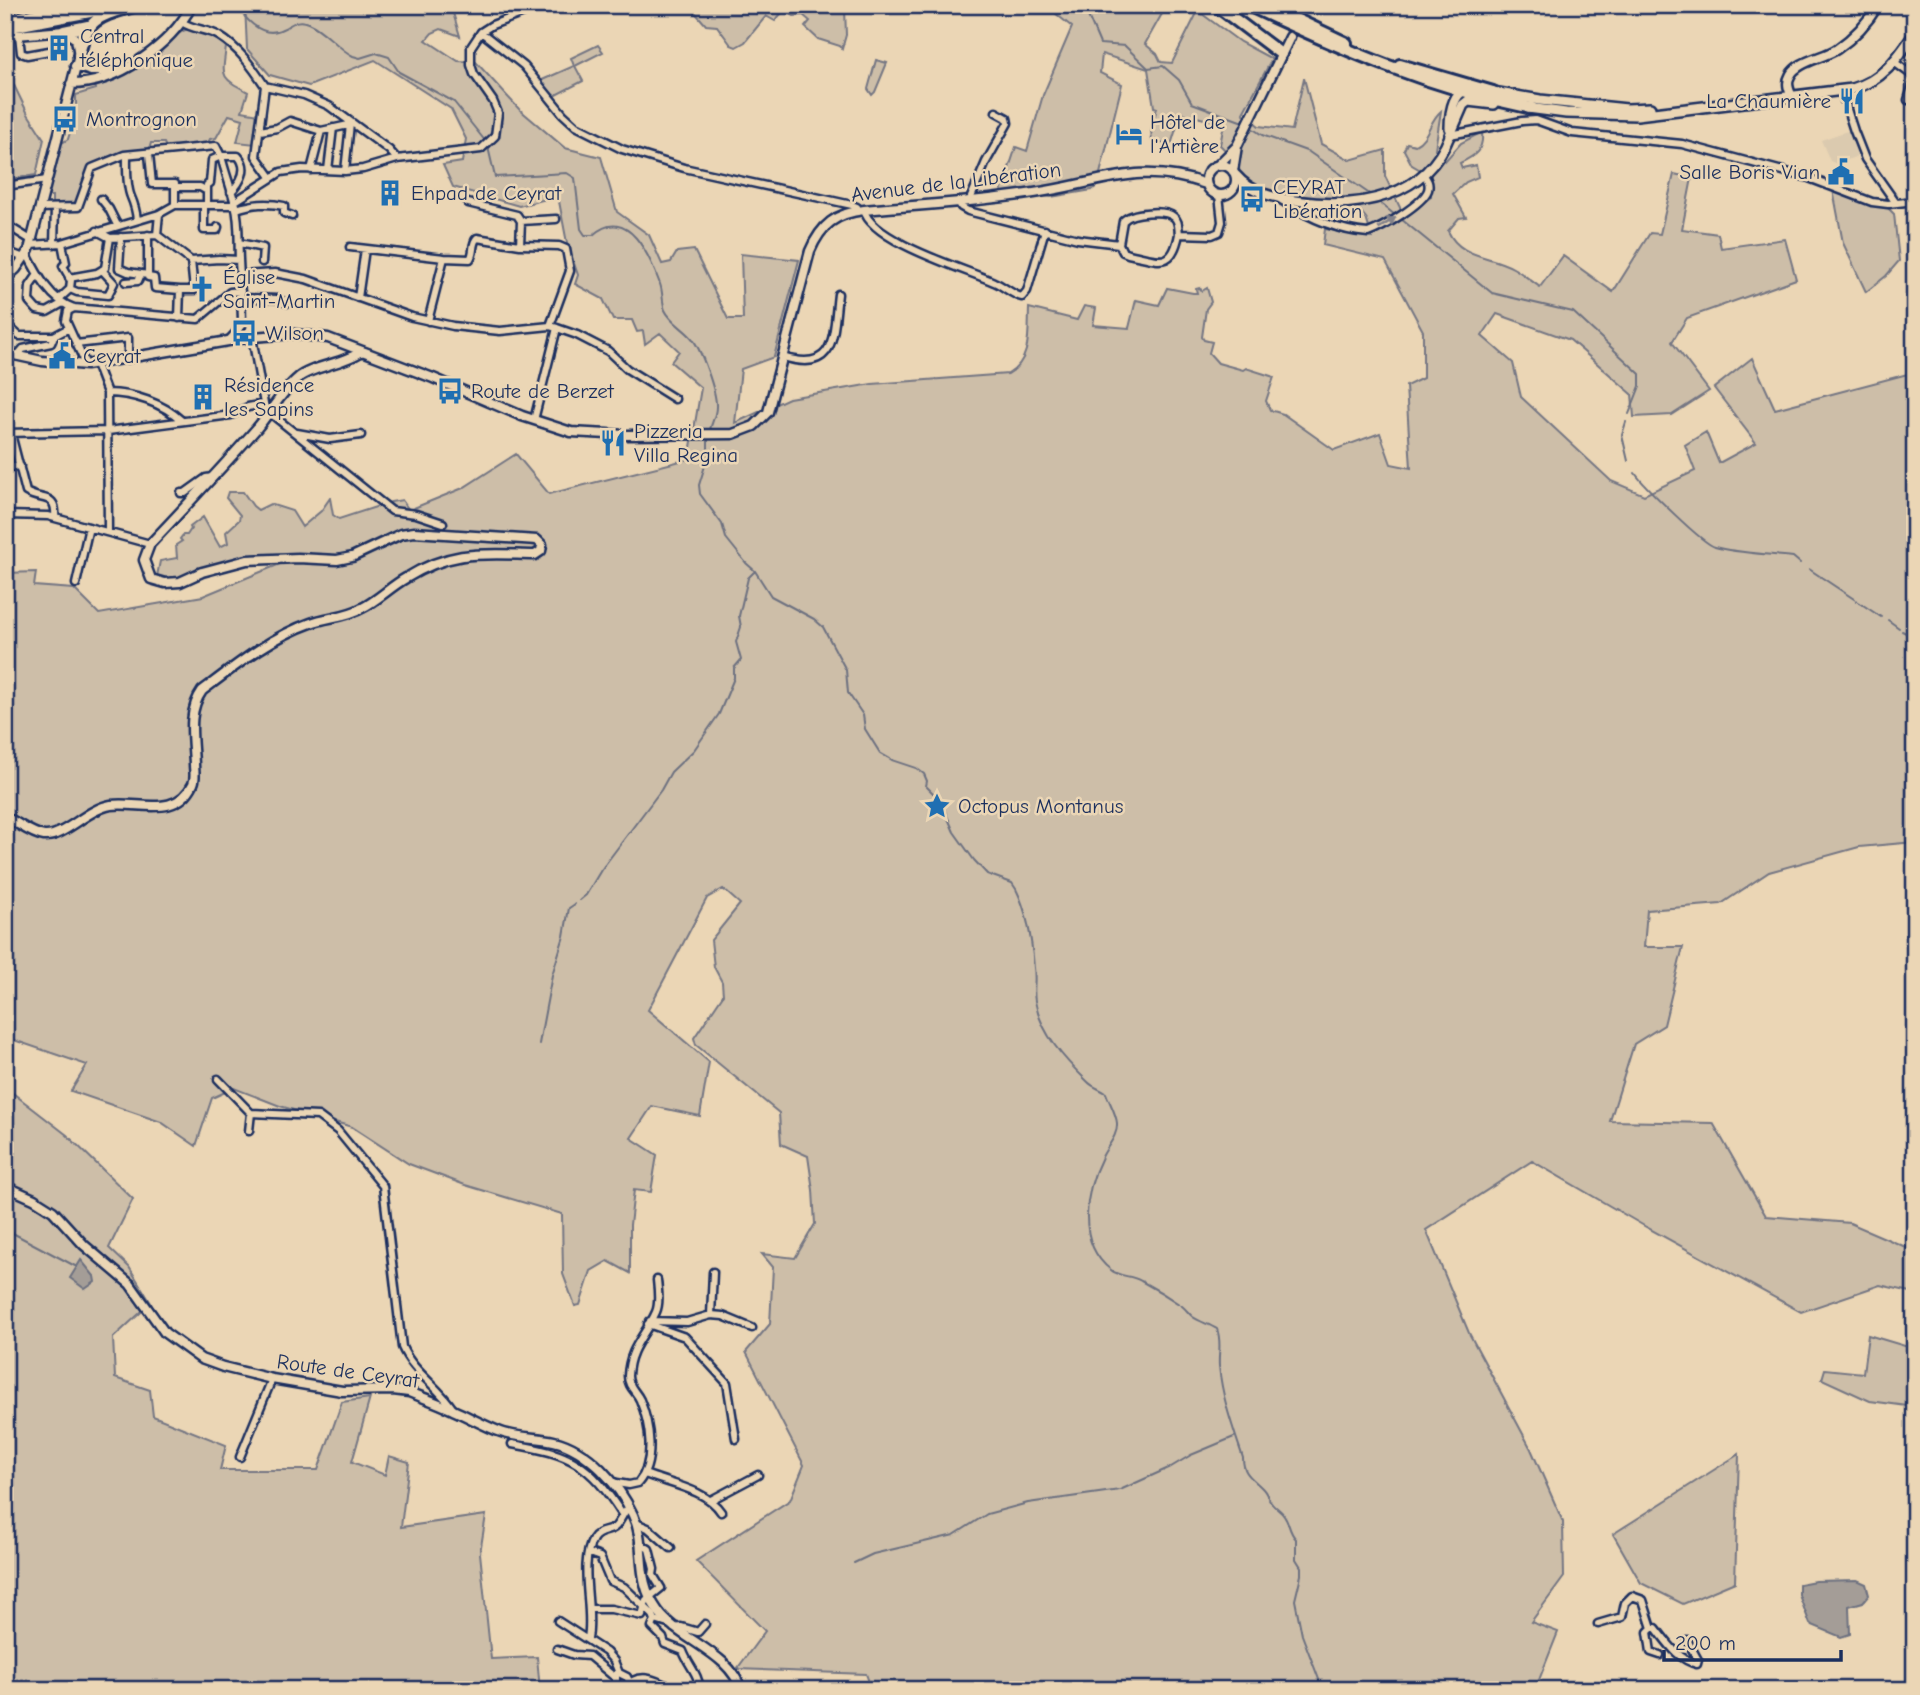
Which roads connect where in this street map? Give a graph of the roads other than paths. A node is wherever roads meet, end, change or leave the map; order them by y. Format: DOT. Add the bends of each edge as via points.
graph roads {
  1 [pos="83,5"];
  2 [pos="117,5"];
  3 [pos="136,5"];
  4 [pos="545,5"];
  5 [pos="1216,5"];
  6 [pos="1248,5"];
  7 [pos="1266,5"];
  8 [pos="1878,5"];
  9 [pos="191,6"];
  10 [pos="68,7"];
  11 [pos="5,20"];
  12 [pos="182,22"];
  13 [pos="88,26"];
  14 [pos="5,28"];
  15 [pos="64,31"];
  16 [pos="481,32"];
  17 [pos="1915,33"];
  18 [pos="19,35"];
  19 [pos="5,37"];
  20 [pos="1290,37"];
  21 [pos="49,51"];
  22 [pos="1281,54"];
  23 [pos="77,61"];
  24 [pos="1894,62"];
  25 [pos="127,67"];
  26 [pos="71,84"];
  27 [pos="265,86"];
  28 [pos="1460,91"];
  29 [pos="1841,91"];
  30 [pos="1493,92"];
  31 [pos="1792,97"];
  32 [pos="1908,100"];
  33 [pos="1532,108"];
  34 [pos="1690,108"];
  35 [pos="996,112"];
  36 [pos="352,124"];
  37 [pos="333,128"];
  38 [pos="260,131"];
  39 [pos="321,131"];
  40 [pos="1450,135"];
  41 [pos="1237,146"];
  42 [pos="149,154"];
  43 [pos="127,155"];
  44 [pos="221,156"];
  45 [pos="397,159"];
  46 [pos="1218,165"];
  47 [pos="310,170"];
  48 [pos="328,170"];
  49 [pos="345,171"];
  50 [pos="1208,172"];
  51 [pos="1234,173"];
  52 [pos="1423,174"];
  53 [pos="1184,176"];
  54 [pos="271,177"];
  55 [pos="47,180"];
  56 [pos="1206,184"];
  57 [pos="5,187"];
  58 [pos="175,187"];
  59 [pos="206,191"];
  60 [pos="231,192"];
  61 [pos="1230,192"];
  62 [pos="1219,195"];
  63 [pos="1265,195"];
  64 [pos="101,199"];
  65 [pos="1280,199"];
  66 [pos="970,200"];
  67 [pos="958,201"];
  68 [pos="1915,201"];
  69 [pos="468,203"];
  70 [pos="1896,203"];
  71 [pos="175,205"];
  72 [pos="205,205"];
  73 [pos="235,205"];
  74 [pos="39,208"];
  75 [pos="55,208"];
  76 [pos="861,210"];
  77 [pos="968,211"];
  78 [pos="159,214"];
  79 [pos="292,216"];
  80 [pos="556,219"];
  81 [pos="137,220"];
  82 [pos="521,221"];
  83 [pos="7,225"];
  84 [pos="117,225"];
  85 [pos="218,227"];
  86 [pos="1045,230"];
  87 [pos="97,231"];
  88 [pos="1179,233"];
  89 [pos="148,235"];
  90 [pos="157,235"];
  91 [pos="121,237"];
  92 [pos="110,238"];
  93 [pos="58,243"];
  94 [pos="239,243"];
  95 [pos="1119,244"];
  96 [pos="520,246"];
  97 [pos="350,247"];
  98 [pos="28,249"];
  99 [pos="365,249"];
  100 [pos="5,254"];
  101 [pos="444,258"];
  102 [pos="239,260"];
  103 [pos="191,261"];
  104 [pos="262,262"];
  105 [pos="102,270"];
  106 [pos="145,274"];
  107 [pos="241,275"];
  108 [pos="37,276"];
  109 [pos="69,278"];
  110 [pos="5,279"];
  111 [pos="126,282"];
  112 [pos="70,289"];
  113 [pos="180,290"];
  114 [pos="241,294"];
  115 [pos="838,294"];
  116 [pos="98,295"];
  117 [pos="358,298"];
  118 [pos="61,301"];
  119 [pos="287,303"];
  120 [pos="74,308"];
  121 [pos="96,310"];
  122 [pos="179,318"];
  123 [pos="428,321"];
  124 [pos="5,323"];
  125 [pos="68,325"];
  126 [pos="553,327"];
  127 [pos="54,336"];
  128 [pos="252,337"];
  129 [pos="228,341"];
  130 [pos="342,343"];
  131 [pos="76,344"];
  132 [pos="362,351"];
  133 [pos="5,353"];
  134 [pos="17,356"];
  135 [pos="783,357"];
  136 [pos="128,359"];
  137 [pos="340,362"];
  138 [pos="96,364"];
  139 [pos="86,365"];
  140 [pos="107,393"];
  141 [pos="675,399"];
  142 [pos="264,404"];
  143 [pos="269,414"];
  144 [pos="534,420"];
  145 [pos="182,421"];
  146 [pos="108,431"];
  147 [pos="295,433"];
  148 [pos="8,434"];
  149 [pos="361,435"];
  150 [pos="20,466"];
  151 [pos="5,468"];
  152 [pos="213,477"];
  153 [pos="181,493"];
  154 [pos="5,515"];
  155 [pos="55,518"];
  156 [pos="443,523"];
  157 [pos="89,527"];
  158 [pos="108,532"];
  159 [pos="150,544"];
  160 [pos="76,584"];
  161 [pos="5,817"];
  162 [pos="218,1079"];
  163 [pos="251,1113"];
  164 [pos="249,1131"];
  165 [pos="5,1186"];
  166 [pos="713,1272"];
  167 [pos="657,1280"];
  168 [pos="711,1315"];
  169 [pos="649,1323"];
  170 [pos="752,1328"];
  171 [pos="272,1379"];
  172 [pos="453,1409"];
  173 [pos="736,1438"];
  174 [pos="512,1444"];
  175 [pos="240,1457"];
  176 [pos="645,1474"];
  177 [pos="758,1475"];
  178 [pos="611,1482"];
  179 [pos="711,1500"];
  180 [pos="625,1511"];
  181 [pos="721,1512"];
  182 [pos="636,1522"];
  183 [pos="639,1543"];
  184 [pos="671,1548"];
  185 [pos="589,1553"];
  186 [pos="649,1596"];
  187 [pos="645,1607"];
  188 [pos="589,1609"];
  189 [pos="558,1620"];
  190 [pos="655,1620"];
  191 [pos="705,1624"];
  192 [pos="1598,1624"];
  193 [pos="671,1626"];
  194 [pos="1651,1628"];
  195 [pos="588,1638"];
  196 [pos="1687,1640"];
  197 [pos="557,1649"];
  198 [pos="1660,1655"];
  199 [pos="618,1674"];
  200 [pos="627,1686"];
  201 [pos="613,1690"];
  202 [pos="672,1690"];
  203 [pos="700,1690"];
  204 [pos="741,1690"];
  1 -- 10 [label="highway"];
  2 -- 14 [label="highway"];
  3 -- 13 [label="highway" via="104,15"];
  4 -- 16 [label="street"];
  5 -- 22 [label="highway"];
  6 -- 28 [label="highway" via="1370,61"];
  7 -- 30 [label="highway" via="1372,54"];
  8 -- 31 [label="street" via="1838,48 1790,74"];
  9 -- 12 [label="street"];
  10 -- 11 [label="highway"];
  12 -- 25 [label="street" via="153,52"];
  12 -- 27 [label="street" via="218,35"];
  13 -- 15 [label="highway"];
  13 -- 23 [label="highway"];
  15 -- 18 [label="street"];
  15 -- 23 [label="street" via="76,39"];
  16 -- 45 [label="street" via="470,56 474,74 498,113 498,129 489,143 481,149"];
  16 -- 76 [label="street" via="524,66 562,114 608,142 684,168"];
  17 -- 24 [label="main road"];
  18 -- 19 [label="street"];
  18 -- 21 [label="street" via="21,53"];
  20 -- 22 [label="street"];
  22 -- 41 [label="street"];
  23 -- 25 [label="street" via="91,71"];
  23 -- 26 [label="street"];
  24 -- 29 [label="main road" via="1870,83"];
  24 -- 32 [label="street" via="1912,75"];
  25 -- 26 [label="street"];
  26 -- 55 [label="street"];
  27 -- 36 [label="street" via="304,95 329,106"];
  27 -- 38 [label="street"];
  28 -- 30 [label="main road"];
  28 -- 33 [label="highway"];
  28 -- 40 [label="main road" via="1452,108"];
  29 -- 31 [label="main road"];
  29 -- 70 [label="street" via="1866,159"];
  30 -- 34 [label="main road" via="1627,109"];
  31 -- 34 [label="main road"];
  33 -- 34 [label="main road" via="1637,115"];
  33 -- 40 [label="main road" via="1468,101"];
  35 -- 66 [label="street" via="1007,118 1008,124"];
  36 -- 37 [label="street"];
  36 -- 45 [label="street"];
  36 -- 49 [label="street"];
  37 -- 39 [label="street"];
  37 -- 48 [label="street"];
  38 -- 39 [label="street" via="290,121"];
  38 -- 54 [label="street" via="256,156"];
  39 -- 47 [label="street"];
  40 -- 52 [label="street" via="1440,156"];
  40 -- 70 [label="street" via="1536,120 1572,133 1682,144 1809,178 1872,202"];
  41 -- 46 [label="street"];
  41 -- 51 [label="street"];
  42 -- 43 [label="street"];
  42 -- 44 [label="street" via="216,146"];
  42 -- 58 [label="street" via="152,184"];
  43 -- 75 [label="street" via="92,168 78,207"];
  43 -- 81 [label="street"];
  44 -- 59 [label="street" via="212,160"];
  44 -- 60 [label="street"];
  44 -- 60 [label="street" via="238,156 243,162 240,184"];
  45 -- 49 [label="street"];
  46 -- 50 [label="street"];
  46 -- 51 [label="street"];
  47 -- 48 [label="street"];
  47 -- 54 [label="street"];
  48 -- 49 [label="street"];
  50 -- 53 [label="street, Avenue de la Libération"];
  50 -- 56 [label="street"];
  51 -- 61 [label="street" via="1235,186"];
  51 -- 63 [label="street" via="1246,186"];
  52 -- 65 [label="street" via="1390,195 1364,201 1326,205"];
  65 -- 52 [label="street, one-way" via="1336,226 1368,233 1424,196 1428,180"];
  53 -- 56 [label="street, Avenue de la Libération"];
  53 -- 66 [label="street, Avenue de la Libération" via="1136,173 1037,193"];
  54 -- 73 [label="street"];
  55 -- 57 [label="street"];
  55 -- 74 [label="street"];
  56 -- 62 [label="street"];
  58 -- 59 [label="street"];
  58 -- 71 [label="street"];
  59 -- 72 [label="street"];
  60 -- 73 [label="street"];
  61 -- 62 [label="street"];
  61 -- 63 [label="street"];
  62 -- 88 [label="street" via="1219,232"];
  63 -- 65 [label="street"];
  64 -- 84 [label="street"];
  66 -- 67 [label="street, Avenue de la Libération"];
  66 -- 77 [label="street"];
  67 -- 76 [label="street, Avenue de la Libération"];
  67 -- 77 [label="street"];
  68 -- 70 [label="street"];
  69 -- 82 [label="street" via="517,215"];
  71 -- 72 [label="street"];
  71 -- 78 [label="street"];
  72 -- 73 [label="street"];
  72 -- 85 [label="street" via="204,230"];
  73 -- 79 [label="street" via="284,205 284,213"];
  73 -- 94 [label="street"];
  74 -- 75 [label="street"];
  74 -- 98 [label="street"];
  75 -- 93 [label="street"];
  76 -- 86 [label="street" via="887,237 1022,298"];
  76 -- 135 [label="street, Avenue de la Libération" via="839,215 816,236"];
  77 -- 86 [label="street"];
  78 -- 81 [label="street"];
  78 -- 90 [label="street"];
  80 -- 82 [label="street"];
  81 -- 84 [label="street"];
  82 -- 96 [label="street"];
  83 -- 98 [label="street"];
  84 -- 87 [label="street"];
  86 -- 95 [label="street"];
  87 -- 92 [label="street"];
  87 -- 93 [label="street"];
  88 -- 95 [label="street" via="1174,253 1165,260 1128,254"];
  88 -- 95 [label="street" via="1178,223 1169,214 1132,214 1123,220"];
  89 -- 90 [label="street"];
  89 -- 91 [label="street"];
  89 -- 106 [label="street"];
  90 -- 103 [label="street"];
  91 -- 92 [label="street"];
  91 -- 106 [label="street" via="119,268"];
  92 -- 105 [label="street"];
  93 -- 98 [label="street"];
  93 -- 109 [label="street"];
  94 -- 102 [label="street"];
  94 -- 104 [label="street" via="263,248"];
  96 -- 101 [label="street" via="477,238 470,259"];
  96 -- 126 [label="street" via="566,249 570,271"];
  97 -- 99 [label="street"];
  98 -- 100 [label="street"];
  98 -- 108 [label="street"];
  98 -- 110 [label="street"];
  99 -- 101 [label="street"];
  99 -- 117 [label="street"];
  101 -- 123 [label="street"];
  102 -- 103 [label="street"];
  102 -- 107 [label="street"];
  103 -- 113 [label="street" via="194,290"];
  105 -- 109 [label="street"];
  105 -- 116 [label="street" via="114,283 108,295"];
  106 -- 111 [label="street" via="138,281"];
  106 -- 113 [label="street" via="154,278 155,288"];
  107 -- 114 [label="street"];
  107 -- 117 [label="street" via="275,273 306,279"];
  108 -- 118 [label="street"];
  108 -- 118 [label="street" via="30,286 29,301 37,310 47,312"];
  109 -- 112 [label="street"];
  112 -- 116 [label="street"];
  112 -- 118 [label="street"];
  113 -- 122 [label="street"];
  114 -- 119 [label="street"];
  114 -- 122 [label="street" via="230,292 198,319"];
  114 -- 129 [label="street" via="242,326"];
  115 -- 135 [label="street" via="827,353 815,362"];
  116 -- 121 [label="street"];
  117 -- 123 [label="street"];
  118 -- 120 [label="street"];
  120 -- 121 [label="street"];
  120 -- 125 [label="street" via="68,311"];
  121 -- 122 [label="street"];
  123 -- 126 [label="street" via="500,331"];
  124 -- 127 [label="street" via="19,336"];
  125 -- 127 [label="street"];
  125 -- 131 [label="street"];
  126 -- 141 [label="street" via="608,351 627,369"];
  126 -- 144 [label="street"];
  127 -- 134 [label="street" via="51,343 23,349"];
  128 -- 129 [label="street, Avenue de la Libération"];
  128 -- 130 [label="street, Avenue de la Libération" via="293,334"];
  128 -- 142 [label="street"];
  129 -- 136 [label="street, Avenue de la Libération"];
  130 -- 132 [label="street, Avenue de la Libération"];
  130 -- 137 [label="street"];
  131 -- 136 [label="street" via="128,338"];
  131 -- 139 [label="street"];
  132 -- 137 [label="street"];
  132 -- 144 [label="street, Avenue de la Libération"];
  133 -- 134 [label="street, Avenue de la Libération"];
  134 -- 139 [label="street, Avenue de la Libération"];
  135 -- 144 [label="street, Avenue de la Libération" via="768,412 754,426 733,434 583,434"];
  136 -- 138 [label="street, Avenue de la Libération"];
  137 -- 143 [label="street" via="298,378"];
  138 -- 139 [label="street, Avenue de la Libération"];
  138 -- 140 [label="street"];
  140 -- 145 [label="street" via="126,393 161,406"];
  140 -- 146 [label="street"];
  142 -- 143 [label="street"];
  142 -- 145 [label="street" via="231,415"];
  143 -- 147 [label="street"];
  143 -- 152 [label="street"];
  145 -- 146 [label="street"];
  146 -- 148 [label="street"];
  146 -- 158 [label="street"];
  147 -- 149 [label="street" via="330,439"];
  147 -- 156 [label="street" via="392,511"];
  148 -- 150 [label="street"];
  150 -- 151 [label="street"];
  150 -- 155 [label="street" via="26,492 51,500"];
  152 -- 153 [label="street"];
  152 -- 159 [label="street"];
  154 -- 155 [label="street"];
  155 -- 157 [label="street"];
  157 -- 158 [label="street"];
  157 -- 160 [label="street"];
  158 -- 159 [label="street"];
  159 -- 161 [label="street" via="144,560 147,572 151,579 165,583 247,561 352,557 414,532 528,539 542,545 535,555 475,553 446,559 420,569 359,610 310,623 264,646 197,699 192,717 195,780 175,803 112,805 79,818 54,835 42,836"];
  162 -- 163 [label="street"];
  163 -- 164 [label="street"];
  163 -- 172 [label="street" via="318,1116 338,1131 383,1186 402,1347 418,1372"];
  165 -- 171 [label="street, Route de Ceyrat" via="52,1211 130,1284 165,1333 185,1349 223,1367"];
  166 -- 168 [label="street"];
  167 -- 169 [label="street" via="656,1311"];
  168 -- 169 [label="street" via="687,1322"];
  168 -- 170 [label="street"];
  169 -- 173 [label="street" via="685,1337 727,1383"];
  169 -- 176 [label="street" via="634,1350 628,1378 646,1422"];
  171 -- 172 [label="street, Route de Ceyrat" via="342,1391 409,1392"];
  171 -- 175 [label="street"];
  172 -- 178 [label="street, Route de Ceyrat" via="503,1433 568,1446"];
  174 -- 180 [label="street" via="553,1452 577,1463"];
  176 -- 178 [label="street" via="638,1483"];
  176 -- 179 [label="street"];
  177 -- 179 [label="street"];
  178 -- 180 [label="street, Route de Ceyrat"];
  179 -- 181 [label="street"];
  180 -- 182 [label="street, Route de Ceyrat"];
  180 -- 185 [label="street" via="616,1526 596,1535"];
  182 -- 183 [label="street, Route de Ceyrat"];
  182 -- 184 [label="street"];
  183 -- 186 [label="street, Route de Ceyrat"];
  183 -- 186 [label="street" via="649,1549 653,1574 661,1588"];
  185 -- 187 [label="street" via="600,1557 610,1581 624,1587"];
  185 -- 188 [label="street"];
  186 -- 187 [label="street"];
  186 -- 193 [label="street, Route de Ceyrat"];
  187 -- 188 [label="street" via="642,1616"];
  187 -- 190 [label="street"];
  188 -- 195 [label="street"];
  189 -- 195 [label="street"];
  190 -- 193 [label="street"];
  190 -- 203 [label="street" via="652,1627 665,1644 683,1651"];
  191 -- 193 [label="street" via="698,1632"];
  192 -- 194 [label="street" via="1622,1617 1632,1596 1643,1600"];
  193 -- 204 [label="street, Route de Ceyrat" via="730,1670"];
  194 -- 196 [label="street" via="1656,1628 1671,1649 1697,1664"];
  194 -- 198 [label="street" via="1651,1652"];
  195 -- 199 [label="street" via="611,1657"];
  197 -- 199 [label="street" via="589,1656 607,1672"];
  199 -- 200 [label="street" via="627,1677"];
  199 -- 201 [label="street"];
  200 -- 202 [label="street" via="649,1678"];
}
